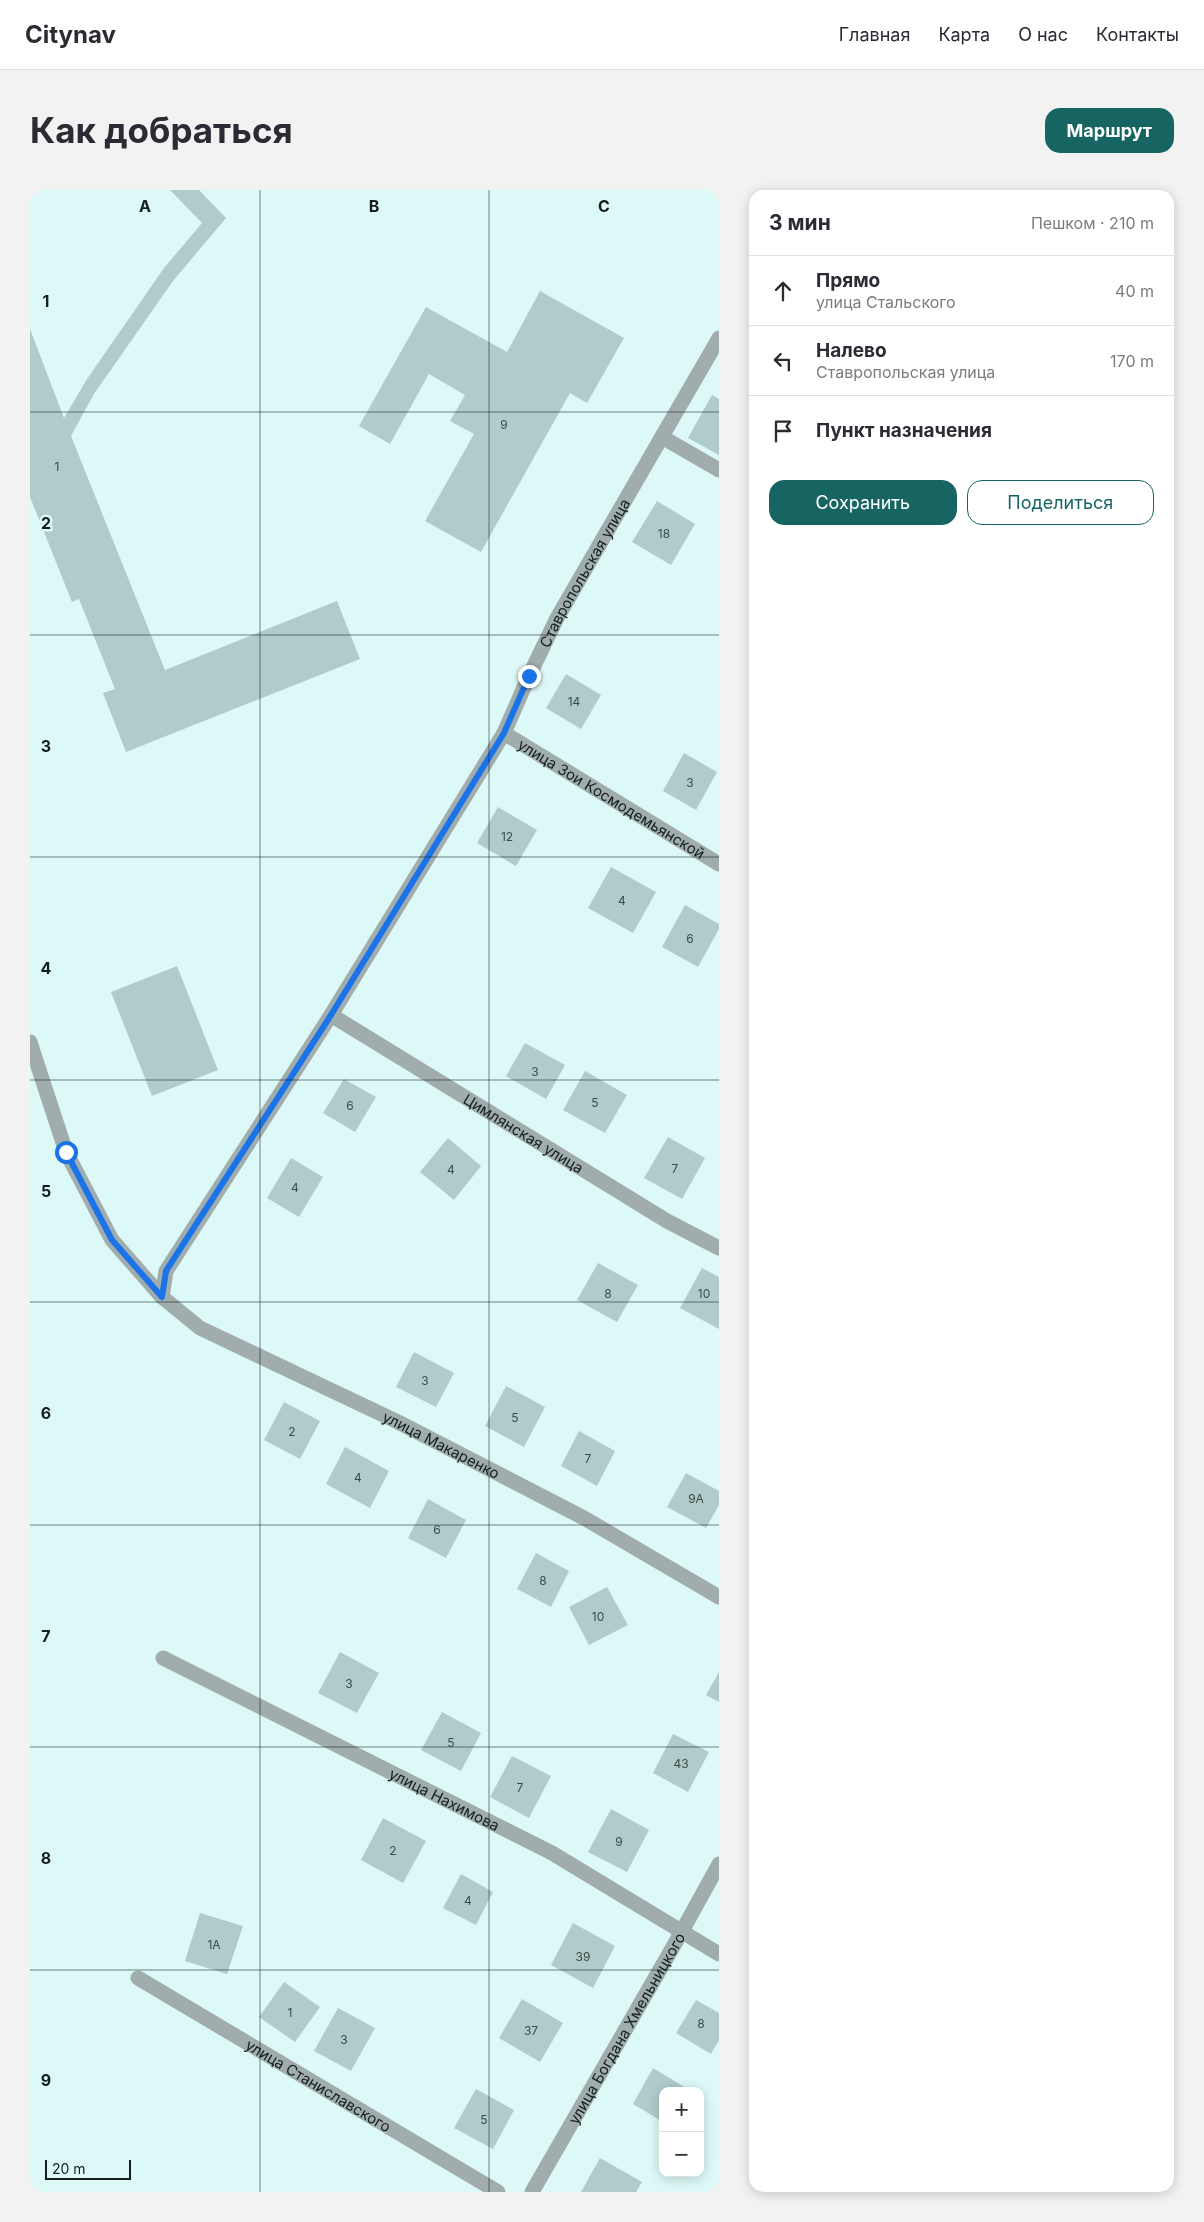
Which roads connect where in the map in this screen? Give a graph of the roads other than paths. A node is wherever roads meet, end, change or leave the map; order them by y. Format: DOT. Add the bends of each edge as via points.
graph roads {
  1 [pos="719,338"];
  2 [pos="662,437"];
  3 [pos="719,470"];
  4 [pos="504,733"];
  5 [pos="719,864"];
  6 [pos="331,1015"];
  7 [pos="30,1042"];
  8 [pos="719,1248"];
  9 [pos="162,1297"];
  10 [pos="719,1597"];
  11 [pos="163,1658"];
  12 [pos="719,1864"];
  13 [pos="681,1933"];
  14 [pos="719,1954"];
  15 [pos="138,1978"];
  16 [pos="498,2192"];
  17 [pos="532,2192"];
  1 -- 2 [label="street, Ставропольская улица"];
  2 -- 3 [label="street"];
  2 -- 4 [label="street, Ставропольская улица" via="557,618"];
  4 -- 5 [label="street, улица Зои Космодемьянской"];
  4 -- 6 [label="street, Ставропольская улица"];
  6 -- 8 [label="street, Цимлянская улица" via="667,1221"];
  6 -- 9 [label="street, Ставропольская улица" via="166,1271"];
  7 -- 9 [label="street, улица Макаренко" via="66,1152 112,1240"];
  9 -- 10 [label="street, улица Макаренко" via="200,1328 398,1422 576,1513"];
  11 -- 13 [label="street, улица Нахимова" via="552,1853"];
  12 -- 13 [label="street, улица Богдана Хмельницкого"];
  13 -- 14 [label="street, улица Нахимова"];
  13 -- 17 [label="street, улица Богдана Хмельницкого"];
  15 -- 16 [label="street, улица Станиславского"];
}
